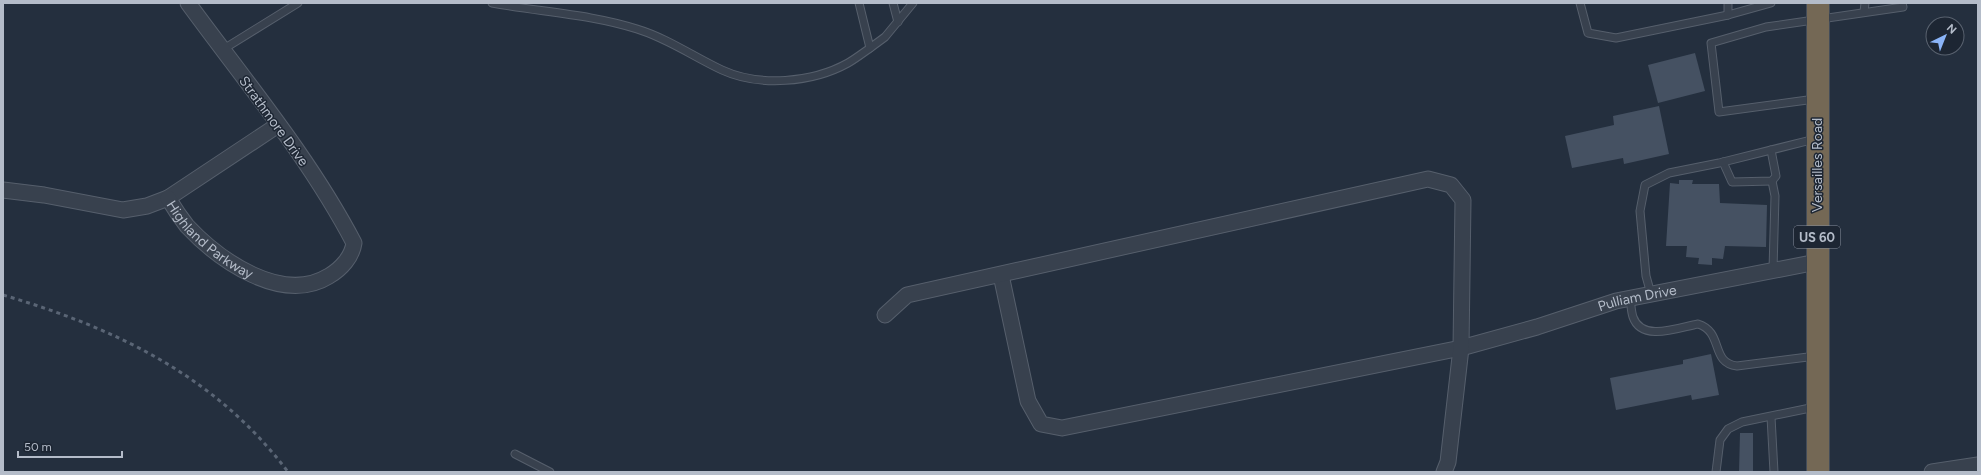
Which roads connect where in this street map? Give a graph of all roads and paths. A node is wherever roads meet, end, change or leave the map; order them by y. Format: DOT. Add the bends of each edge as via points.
graph roads {
  1 [pos="188,3"];
  2 [pos="298,3"];
  3 [pos="492,3"];
  4 [pos="859,3"];
  5 [pos="893,3"];
  6 [pos="913,3"];
  7 [pos="1580,3"];
  8 [pos="1728,3"];
  9 [pos="1771,3"];
  10 [pos="1865,3"];
  11 [pos="1902,3"];
  12 [pos="1818,11"];
  13 [pos="1864,12"];
  14 [pos="1728,14"];
  15 [pos="898,22"];
  16 [pos="870,48"];
  17 [pos="222,50"];
  18 [pos="1818,98"];
  19 [pos="278,126"];
  20 [pos="1818,138"];
  21 [pos="1771,150"];
  22 [pos="1723,162"];
  23 [pos="1772,181"];
  24 [pos="3,190"];
  25 [pos="168,198"];
  26 [pos="354,243"];
  27 [pos="1817,262"];
  28 [pos="1773,270"];
  29 [pos="1001,275"];
  30 [pos="1651,294"];
  31 [pos="1630,298"];
  32 [pos="885,315"];
  33 [pos="1461,348"];
  34 [pos="1817,355"];
  35 [pos="1817,407"];
  36 [pos="1771,417"];
  37 [pos="515,454"];
  38 [pos="1978,465"];
  39 [pos="550,472"];
  40 [pos="1444,472"];
  41 [pos="1716,472"];
  42 [pos="1774,472"];
  43 [pos="1818,472"];
  44 [pos="1932,472"];
  1 -- 17 [label="street, Strathmore Drive"];
  2 -- 17 [label="lane"];
  3 -- 16 [label="lane" via="615,22 640,29 724,70 742,77 768,81 787,81 827,71 847,64"];
  4 -- 16 [label="lane"];
  5 -- 15 [label="lane"];
  6 -- 15 [label="lane"];
  7 -- 14 [label="lane" via="1588,33 1616,38"];
  8 -- 14 [label="lane"];
  9 -- 14 [label="lane"];
  10 -- 13 [label="lane"];
  11 -- 13 [label="lane" via="1902,7"];
  12 -- 13 [label="lane"];
  12 -- 18 [label="highway, Versailles Road / US 60"];
  12 -- 18 [label="lane" via="1711,43 1719,112"];
  15 -- 16 [label="lane" via="885,37"];
  17 -- 19 [label="street, Strathmore Drive"];
  18 -- 20 [label="highway, Versailles Road / US 60"];
  19 -- 25 [label="street"];
  19 -- 26 [label="street, Strathmore Drive" via="338,212"];
  20 -- 21 [label="lane"];
  20 -- 27 [label="highway, Versailles Road / US 60"];
  21 -- 22 [label="lane"];
  21 -- 23 [label="lane" via="1776,176"];
  22 -- 23 [label="lane" via="1732,182"];
  22 -- 30 [label="lane" via="1669,173 1645,185 1640,211 1646,276"];
  23 -- 28 [label="lane" via="1775,196"];
  24 -- 25 [label="street, Highland Parkway" via="123,210 147,206"];
  25 -- 26 [label="street, Highland Parkway" via="188,226 215,250 253,275 282,285 297,286 324,280 344,265"];
  27 -- 28 [label="street, Pulliam Drive"];
  27 -- 34 [label="highway, Versailles Road / US 60"];
  28 -- 30 [label="street, Pulliam Drive"];
  29 -- 32 [label="street" via="907,295"];
  29 -- 33 [label="street, Pulliam Drive" via="1028,401 1041,424 1062,428"];
  29 -- 33 [label="street" via="1428,179 1451,185 1463,200"];
  30 -- 31 [label="street, Pulliam Drive"];
  31 -- 33 [label="street, Pulliam Drive"];
  31 -- 34 [label="lane" via="1636,322 1648,331 1698,324 1705,326 1714,339 1723,361 1729,366"];
  33 -- 40 [label="street" via="1448,462"];
  34 -- 35 [label="highway, Versailles Road / US 60"];
  35 -- 36 [label="lane"];
  35 -- 43 [label="highway, Versailles Road / US 60"];
  36 -- 41 [label="lane" via="1742,422 1728,429 1720,440"];
  36 -- 42 [label="lane"];
  37 -- 39 [label="lane"];
  38 -- 44 [label="street"];
}
